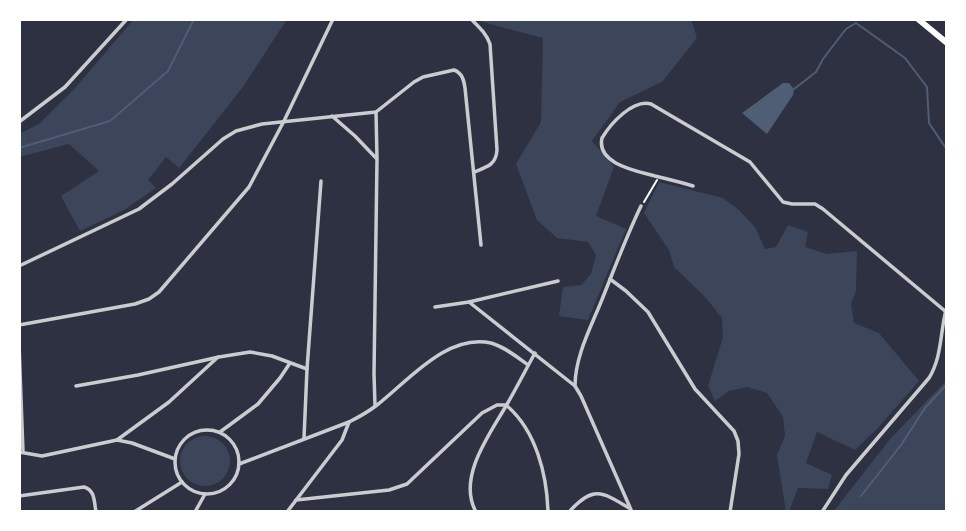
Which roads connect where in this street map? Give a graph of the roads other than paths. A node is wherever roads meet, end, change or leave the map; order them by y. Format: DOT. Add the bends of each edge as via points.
graph roads {
  1 [pos="127,19"];
  2 [pos="333,19"];
  3 [pos="471,19"];
  4 [pos="918,19"];
  5 [pos="947,43"];
  6 [pos="376,112"];
  7 [pos="331,116"];
  8 [pos="284,121"];
  9 [pos="19,122"];
  10 [pos="377,159"];
  11 [pos="474,172"];
  12 [pos="321,181"];
  13 [pos="692,186"];
  14 [pos="642,206"];
  15 [pos="481,245"];
  16 [pos="19,266"];
  17 [pos="610,279"];
  18 [pos="558,281"];
  19 [pos="469,302"];
  20 [pos="435,307"];
  21 [pos="946,310"];
  22 [pos="19,325"];
  23 [pos="19,344"];
  24 [pos="535,353"];
  25 [pos="219,357"];
  26 [pos="289,363"];
  27 [pos="528,365"];
  28 [pos="307,369"];
  29 [pos="76,386"];
  30 [pos="575,386"];
  31 [pos="506,405"];
  32 [pos="375,407"];
  33 [pos="349,422"];
  34 [pos="220,433"];
  35 [pos="304,438"];
  36 [pos="117,440"];
  37 [pos="21,452"];
  38 [pos="175,459"];
  39 [pos="239,464"];
  40 [pos="182,482"];
  41 [pos="205,494"];
  42 [pos="19,496"];
  43 [pos="296,500"];
  44 [pos="632,510"];
  45 [pos="96,512"];
  46 [pos="134,512"];
  47 [pos="195,512"];
  48 [pos="288,512"];
  49 [pos="476,512"];
  50 [pos="548,512"];
  51 [pos="569,512"];
  52 [pos="730,512"];
  53 [pos="822,512"];
  1 -- 9 [label="street" via="65,88"];
  2 -- 8 [label="street"];
  3 -- 11 [label="street" via="490,44 496,150 492,164"];
  4 -- 5 [label="highway"];
  6 -- 7 [label="street"];
  6 -- 10 [label="street"];
  6 -- 11 [label="street" via="414,82 457,71 465,88"];
  7 -- 8 [label="street"];
  7 -- 10 [label="street"];
  8 -- 16 [label="street" via="236,131 139,209"];
  8 -- 22 [label="street" via="249,187 159,292 135,304"];
  10 -- 32 [label="street"];
  11 -- 15 [label="street"];
  12 -- 28 [label="street"];
  13 -- 21 [label="street" via="615,163 604,151 605,133 628,110 651,104 744,157 783,202 815,204 823,209"];
  14 -- 17 [label="street"];
  17 -- 30 [label="street" via="575,370"];
  17 -- 52 [label="street" via="648,312 695,389 734,431 739,454"];
  18 -- 19 [label="street"];
  19 -- 20 [label="street"];
  19 -- 24 [label="street"];
  21 -- 53 [label="street" via="934,370 846,475"];
  23 -- 37 [label="street"];
  24 -- 27 [label="street"];
  24 -- 30 [label="street"];
  25 -- 26 [label="street" via="250,352"];
  25 -- 29 [label="street"];
  25 -- 36 [label="street"];
  26 -- 28 [label="street"];
  26 -- 34 [label="street" via="258,404"];
  27 -- 31 [label="street"];
  27 -- 32 [label="street" via="490,343 461,344 431,360"];
  28 -- 35 [label="street"];
  30 -- 44 [label="street"];
  31 -- 43 [label="street" via="482,413 407,484"];
  31 -- 49 [label="street" via="484,442 471,478"];
  31 -- 50 [label="street" via="533,444 546,486"];
  32 -- 33 [label="street"];
  33 -- 35 [label="street"];
  33 -- 43 [label="street" via="342,440"];
  34 -- 38 [label="street" via="194,432 180,443"];
  34 -- 39 [label="street" via="233,443"];
  35 -- 39 [label="street"];
  36 -- 37 [label="street" via="42,456"];
  36 -- 38 [label="street"];
  38 -- 40 [label="street"];
  39 -- 41 [label="street" via="226,487"];
  40 -- 41 [label="street"];
  40 -- 46 [label="street"];
  41 -- 47 [label="street"];
  42 -- 45 [label="street" via="83,487 92,492"];
  43 -- 48 [label="street"];
  44 -- 51 [label="street" via="596,493 585,496"];
}
